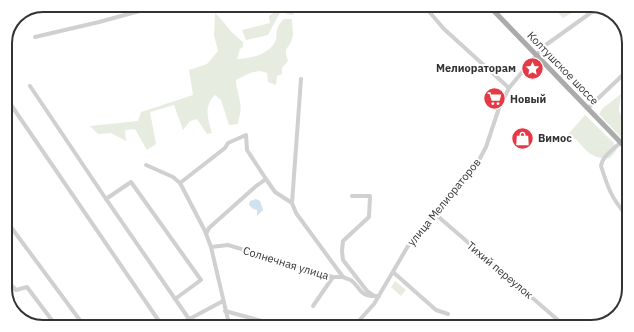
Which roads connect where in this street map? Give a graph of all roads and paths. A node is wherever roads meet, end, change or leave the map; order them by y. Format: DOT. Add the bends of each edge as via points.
graph roads {
  1 [pos="136,12"];
  2 [pos="429,12"];
  3 [pos="495,12"];
  4 [pos="592,12"];
  5 [pos="36,37"];
  6 [pos="536,55"];
  7 [pos="622,76"];
  8 [pos="301,79"];
  9 [pos="30,86"];
  10 [pos="509,88"];
  11 [pos="12,106"];
  12 [pos="588,108"];
  13 [pos="621,142"];
  14 [pos="146,165"];
  15 [pos="266,179"];
  16 [pos="180,183"];
  17 [pos="352,196"];
  18 [pos="106,199"];
  19 [pos="292,203"];
  20 [pos="622,210"];
  21 [pos="434,213"];
  22 [pos="12,228"];
  23 [pos="206,234"];
  24 [pos="211,248"];
  25 [pos="393,272"];
  26 [pos="333,277"];
  27 [pos="343,278"];
  28 [pos="12,286"];
  29 [pos="374,296"];
  30 [pos="379,296"];
  31 [pos="176,298"];
  32 [pos="223,301"];
  33 [pos="313,306"];
  34 [pos="225,311"];
  35 [pos="448,314"];
  36 [pos="189,319"];
  37 [pos="52,320"];
  38 [pos="80,320"];
  39 [pos="158,320"];
  40 [pos="227,320"];
  41 [pos="258,320"];
  42 [pos="360,320"];
  43 [pos="558,320"];
  1 -- 5 [label="street"];
  2 -- 10 [label="street" via="444,29"];
  3 -- 6 [label="main road, Колтушское шоссе"];
  4 -- 6 [label="street, улица Мелиораторов" via="543,47"];
  6 -- 10 [label="street, улица Мелиораторов"];
  6 -- 12 [label="main road, Колтушское шоссе"];
  7 -- 12 [label="street"];
  8 -- 19 [label="street"];
  9 -- 18 [label="street"];
  10 -- 21 [label="street, улица Мелиораторов" via="480,159"];
  11 -- 39 [label="street"];
  12 -- 13 [label="main road, Колтушское шоссе"];
  13 -- 20 [label="street" via="604,158 601,166 609,191"];
  14 -- 16 [label="street" via="173,177"];
  15 -- 16 [label="street" via="247,150 246,135 228,143"];
  15 -- 19 [label="street" via="275,192"];
  15 -- 23 [label="street" via="209,228"];
  16 -- 23 [label="street"];
  17 -- 29 [label="street" via="370,196 369,217 344,241 343,260 367,291"];
  18 -- 31 [label="street"];
  18 -- 31 [label="street" via="131,182 201,280"];
  19 -- 27 [label="street, Солнечная улица" via="296,213"];
  21 -- 25 [label="street, улица Мелиораторов" via="408,246"];
  21 -- 43 [label="street, Тихий переулок"];
  22 -- 38 [label="street"];
  23 -- 24 [label="street"];
  24 -- 26 [label="street, Солнечная улица" via="228,245"];
  24 -- 32 [label="street"];
  25 -- 30 [label="street, улица Мелиораторов"];
  25 -- 35 [label="street" via="436,310"];
  26 -- 27 [label="street, Солнечная улица"];
  26 -- 33 [label="street"];
  27 -- 29 [label="street" via="351,280 364,294"];
  28 -- 37 [label="street" via="16,290 27,288"];
  29 -- 30 [label="street"];
  30 -- 42 [label="street, улица Мелиораторов"];
  31 -- 36 [label="street"];
  32 -- 34 [label="street"];
  32 -- 36 [label="street"];
  34 -- 40 [label="street"];
  34 -- 41 [label="street"];
}
